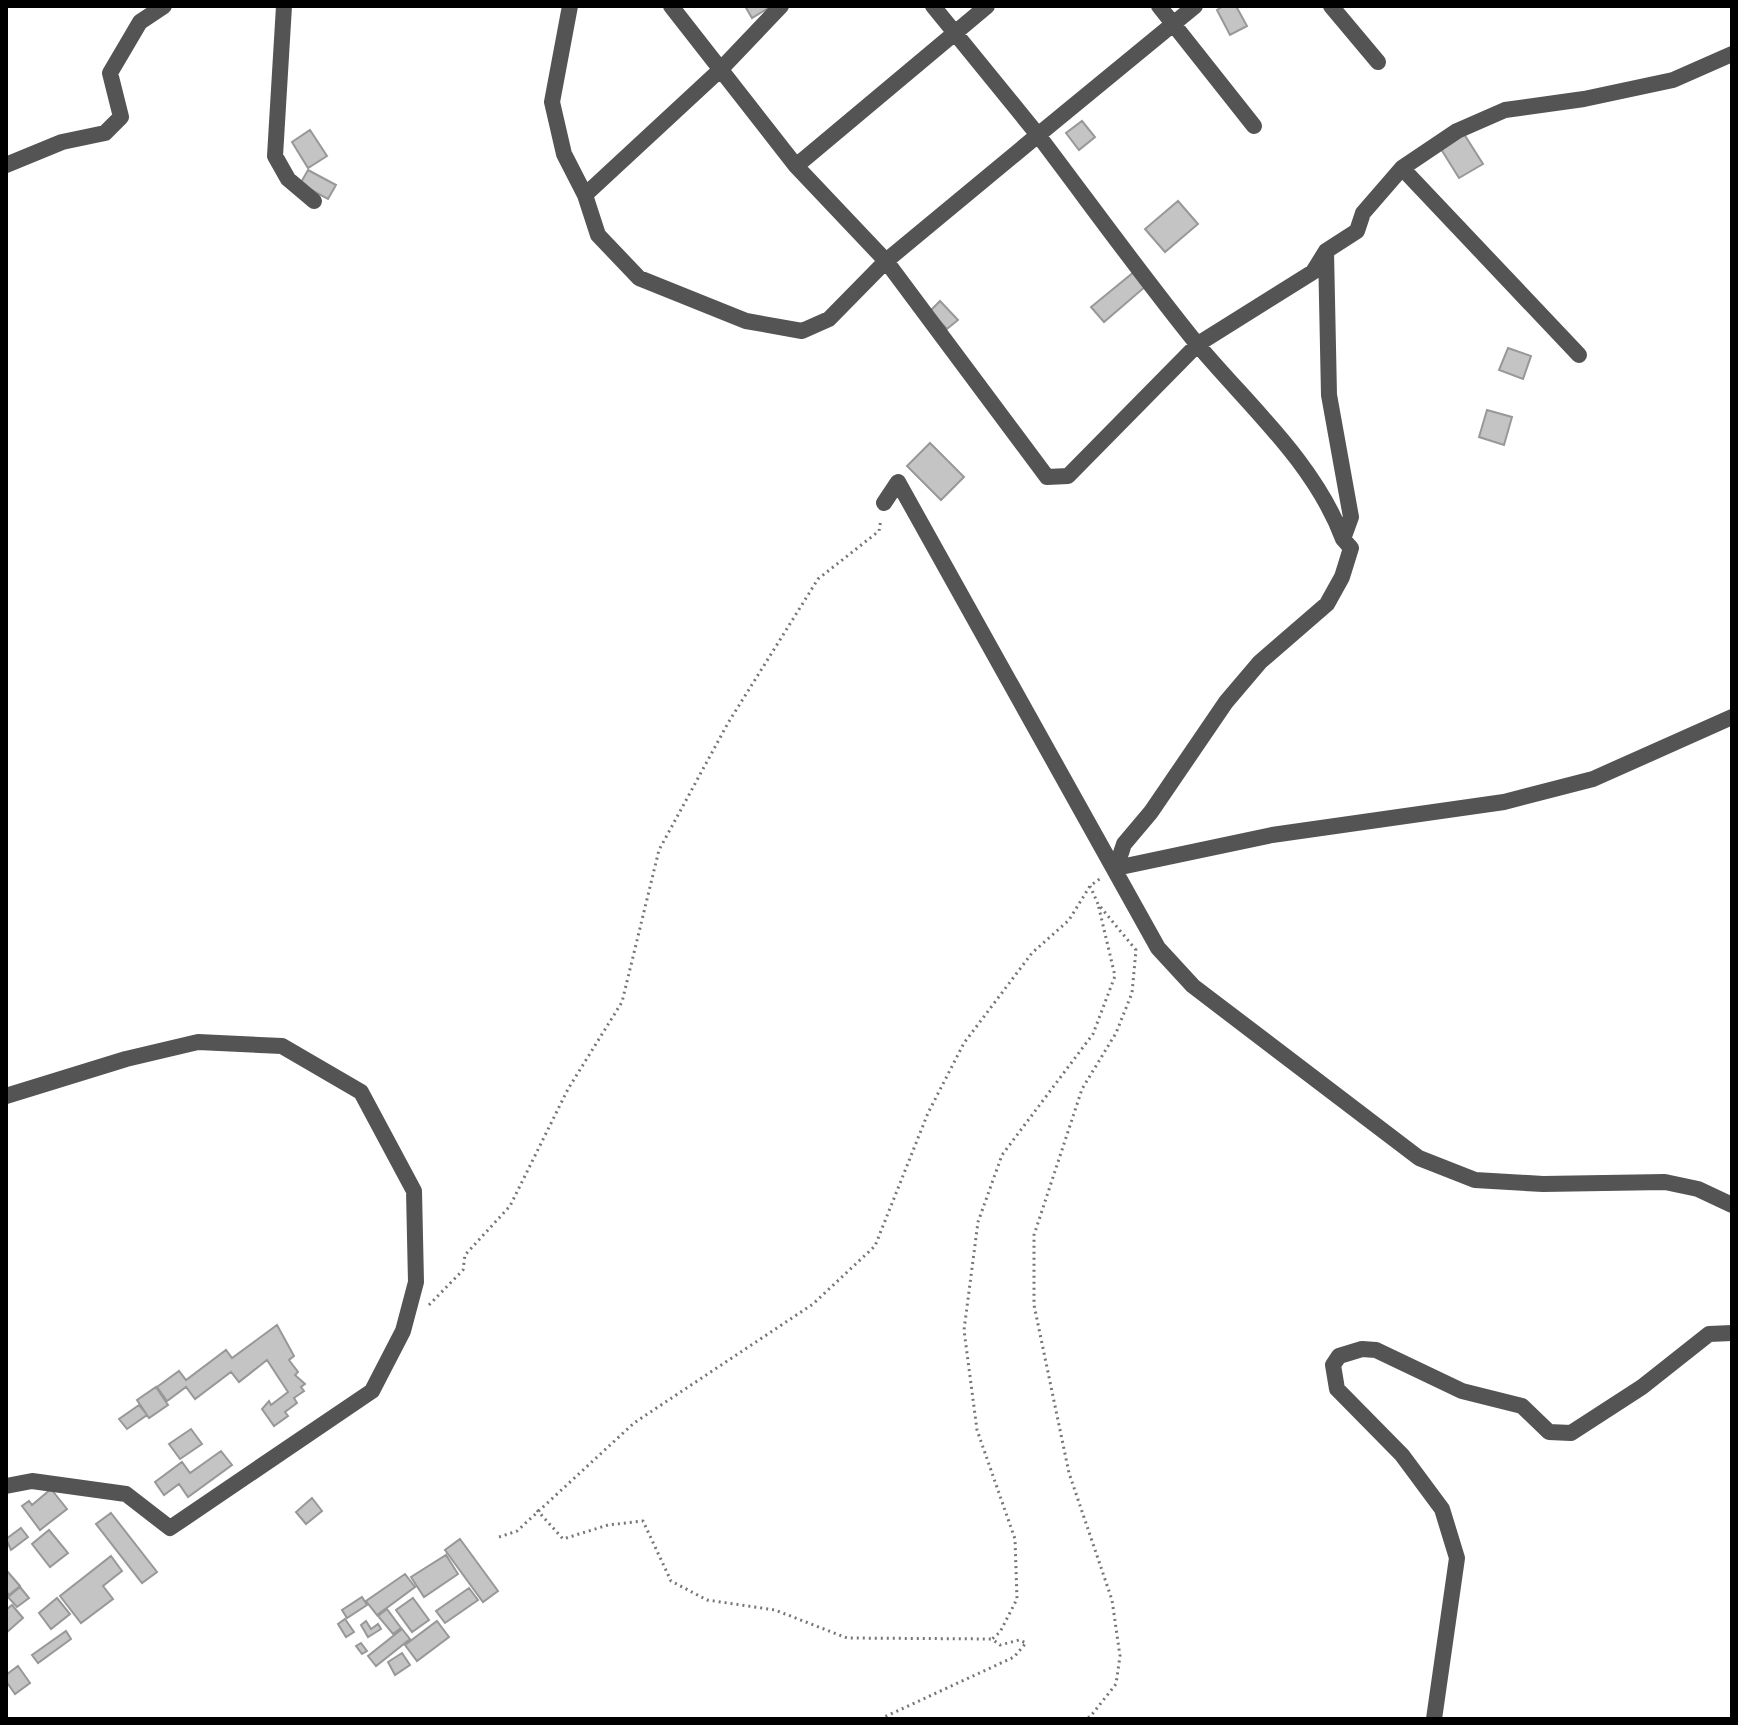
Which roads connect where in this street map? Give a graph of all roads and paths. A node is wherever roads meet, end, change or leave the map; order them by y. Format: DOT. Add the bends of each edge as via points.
graph roads {
  1 [pos="164,6"];
  2 [pos="284,6"];
  3 [pos="570,6"];
  4 [pos="671,6"];
  5 [pos="781,6"];
  6 [pos="933,6"];
  7 [pos="987,6"];
  8 [pos="1159,6"];
  9 [pos="1195,6"];
  10 [pos="1331,6"];
  11 [pos="1174,23"];
  12 [pos="954,32"];
  13 [pos="1732,54"];
  14 [pos="1378,62"];
  15 [pos="721,69"];
  16 [pos="1254,126"];
  17 [pos="1038,135"];
  18 [pos="6,165"];
  19 [pos="796,166"];
  20 [pos="1402,168"];
  21 [pos="585,195"];
  22 [pos="314,201"];
  23 [pos="1326,251"];
  24 [pos="886,261"];
  25 [pos="1198,344"];
  26 [pos="1579,355"];
  27 [pos="884,503"];
  28 [pos="1343,539"];
  29 [pos="1732,717"];
  30 [pos="1116,868"];
  31 [pos="1098,904"];
  32 [pos="6,1096"];
  33 [pos="1732,1205"];
  34 [pos="403,1331"];
  35 [pos="1732,1333"];
  36 [pos="6,1486"];
  37 [pos="537,1510"];
  38 [pos="499,1537"];
  39 [pos="992,1639"];
  40 [pos="880,1719"];
  41 [pos="1082,1719"];
  42 [pos="1434,1719"];
  1 -- 18 [label="street" via="140,22 110,73 121,117 105,133 62,142"];
  2 -- 22 [label="street" via="275,156 288,179"];
  3 -- 21 [label="street" via="552,102 564,154"];
  4 -- 15 [label="street"];
  5 -- 15 [label="street"];
  6 -- 12 [label="street"];
  7 -- 12 [label="street"];
  8 -- 11 [label="street"];
  9 -- 11 [label="street"];
  10 -- 14 [label="street"];
  11 -- 16 [label="street"];
  11 -- 17 [label="street"];
  12 -- 17 [label="street"];
  12 -- 19 [label="street"];
  13 -- 20 [label="street" via="1673,80 1505,110 1457,131"];
  15 -- 19 [label="street"];
  15 -- 21 [label="street"];
  17 -- 24 [label="street"];
  17 -- 25 [label="street"];
  19 -- 24 [label="street"];
  20 -- 23 [label="street" via="1363,213 1357,231"];
  20 -- 26 [label="street"];
  21 -- 24 [label="street" via="598,235 639,278 746,321 802,331 829,319"];
  23 -- 25 [label="street" via="1313,272"];
  23 -- 28 [label="street" via="1329,395 1351,517"];
  24 -- 25 [label="street" via="1047,477 1068,476"];
  25 -- 28 [label="street" via="1299,463 1335,517"];
  27 -- 30 [label="street" via="898,482"];
  27 -- 34 [label="path" via="879,531 818,579 786,627 659,850 622,1002 568,1089 510,1206 465,1255 463,1270"];
  28 -- 30 [label="street" via="1351,548 1327,604 1260,662 1226,702 1124,844"];
  29 -- 30 [label="street" via="1593,779 1504,802 1272,835"];
  30 -- 33 [label="street" via="1158,948 1193,986 1419,1158 1475,1180 1665,1182 1698,1189"];
  31 -- 37 [label="path" via="1090,886 1069,920 1032,953 964,1043 928,1113 875,1246 813,1304 634,1423"];
  31 -- 39 [label="path" via="1115,976 1093,1034 1002,1155 978,1222 964,1330 977,1430 1015,1539 1017,1599"];
  31 -- 41 [label="path" via="1136,950 1132,993 1116,1033 1082,1089 1034,1235 1034,1305 1069,1473 1112,1600 1120,1656 1116,1684 1090,1717"];
  32 -- 34 [label="street" via="198,1042 282,1046 361,1092 414,1191 416,1282"];
  34 -- 36 [label="street" via="372,1391 170,1528 126,1494 32,1481"];
  35 -- 42 [label="street" via="1709,1334 1642,1387 1561,1435 1549,1432 1522,1406 1462,1391 1376,1350 1339,1356 1333,1365 1337,1389 1402,1455 1442,1509 1457,1558"];
  37 -- 38 [label="path" via="517,1531"];
  37 -- 39 [label="path" via="563,1539 643,1521 671,1581 707,1600 775,1610 847,1638"];
  39 -- 40 [label="path" via="1000,1645 1026,1643 1014,1657"];
}
